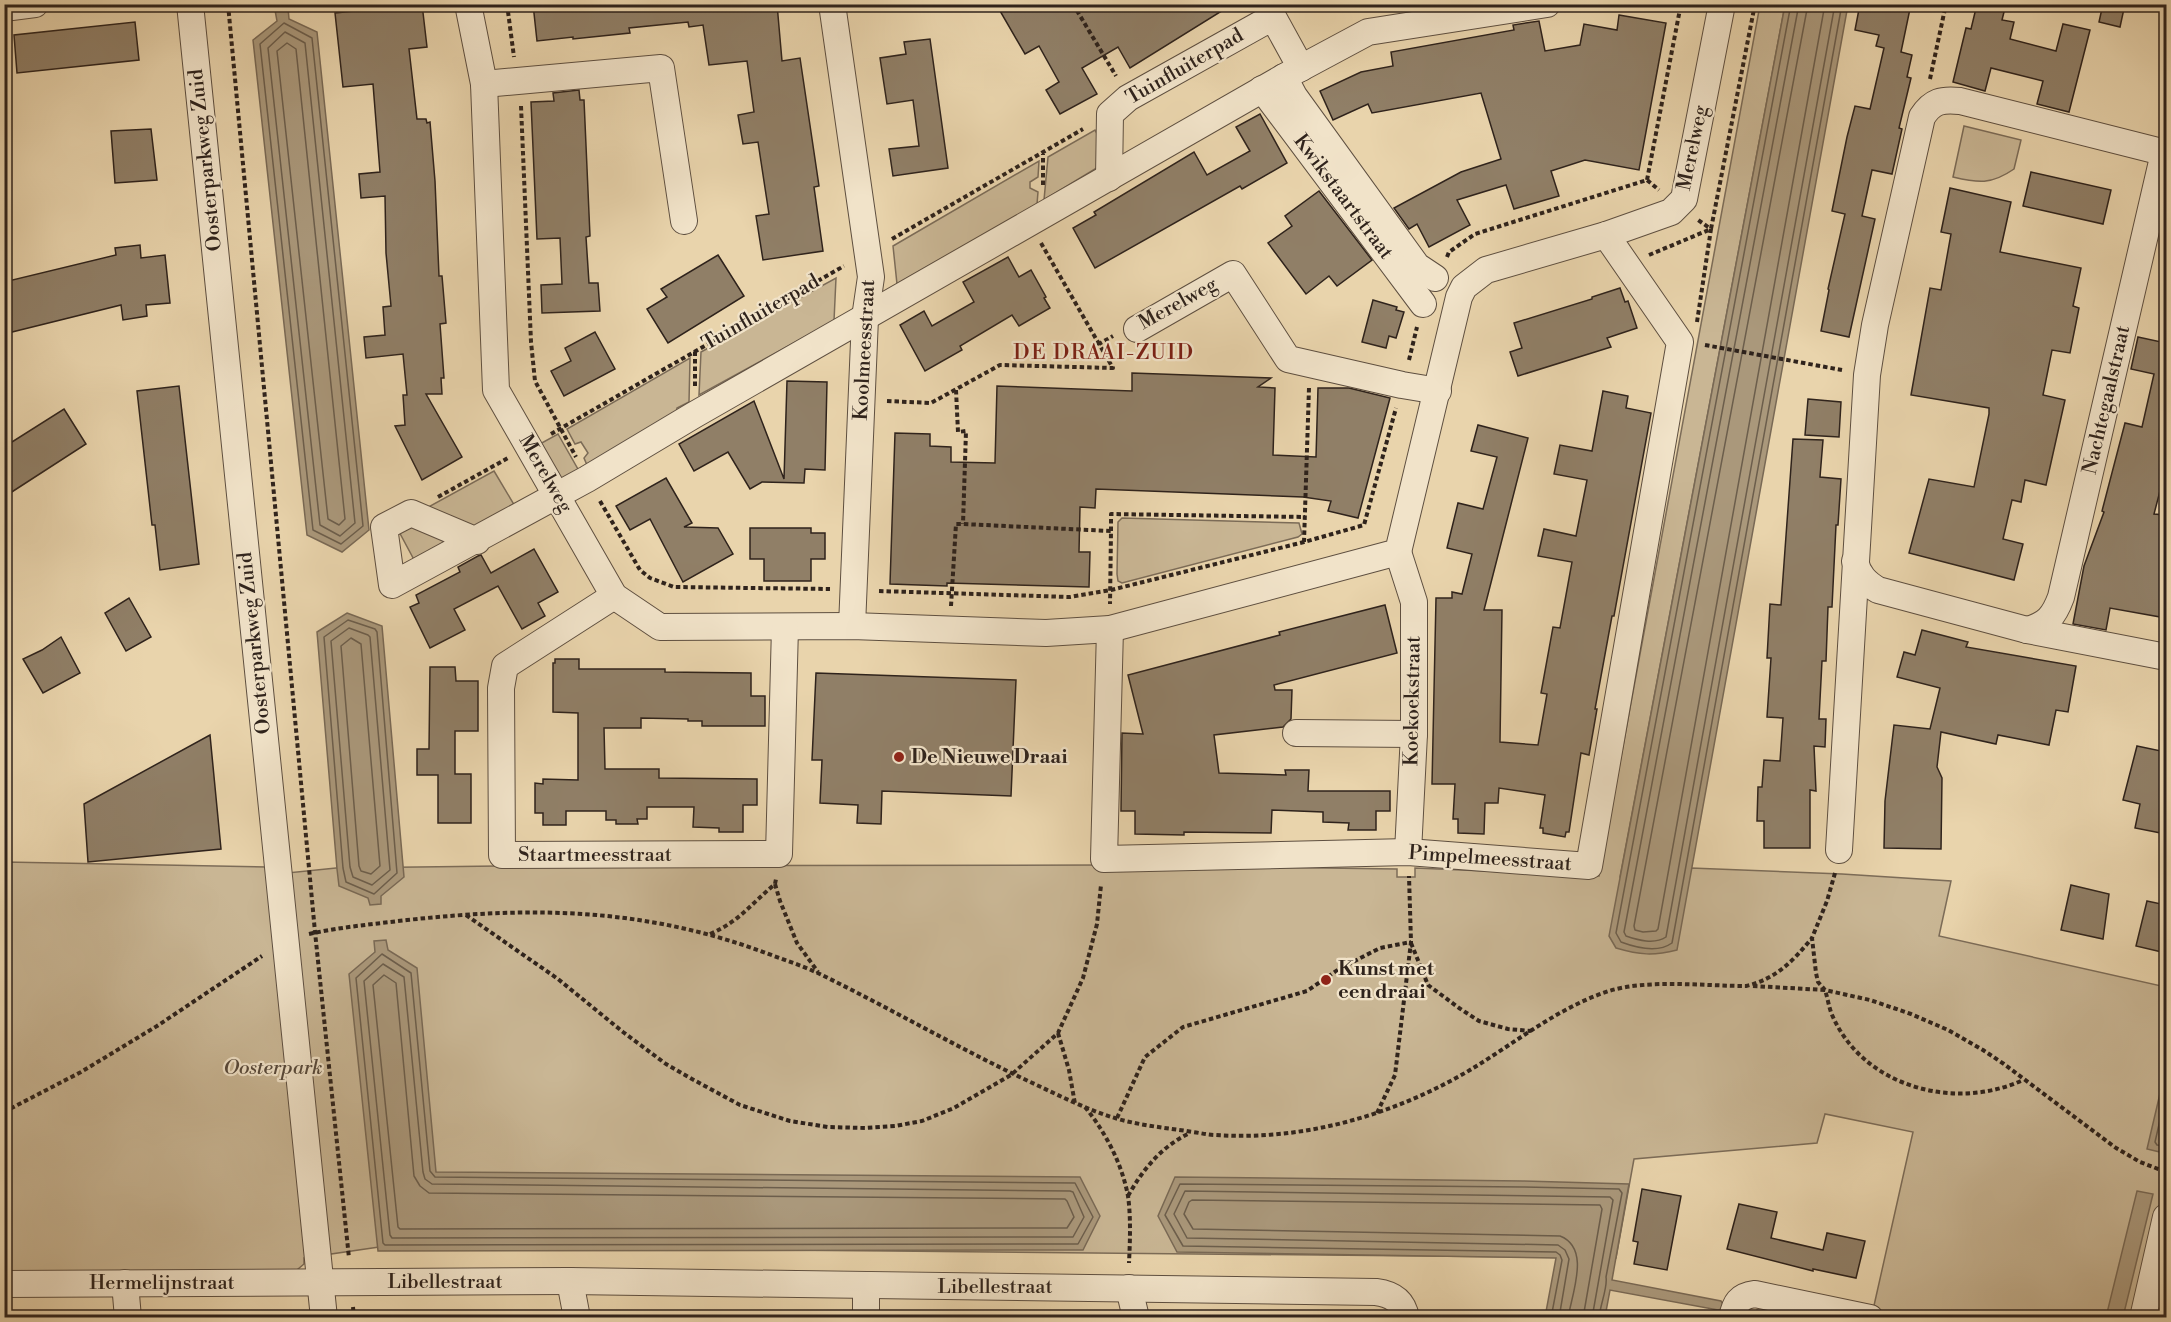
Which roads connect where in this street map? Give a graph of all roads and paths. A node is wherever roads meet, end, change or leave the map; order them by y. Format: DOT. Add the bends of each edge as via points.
graph roads {
  1 [pos="35,4"];
  2 [pos="190,4"];
  3 [pos="228,4"];
  4 [pos="468,4"];
  5 [pos="507,4"];
  6 [pos="832,4"];
  7 [pos="1073,4"];
  8 [pos="1547,4"];
  9 [pos="1681,4"];
  10 [pos="1722,4"];
  11 [pos="1946,4"];
  12 [pos="4,8"];
  13 [pos="1271,9"];
  14 [pos="1293,72"];
  15 [pos="518,81"];
  16 [pos="484,84"];
  17 [pos="1262,89"];
  18 [pos="1935,102"];
  19 [pos="1119,106"];
  20 [pos="2165,153"];
  21 [pos="1109,178"];
  22 [pos="1647,180"];
  23 [pos="1352,193"];
  24 [pos="684,221"];
  25 [pos="1029,224"];
  26 [pos="1378,228"];
  27 [pos="1606,235"];
  28 [pos="868,253"];
  29 [pos="1436,278"];
  30 [pos="1423,304"];
  31 [pos="866,318"];
  32 [pos="1137,329"];
  33 [pos="1099,344"];
  34 [pos="1707,345"];
  35 [pos="1310,364"];
  36 [pos="1867,375"];
  37 [pos="1402,385"];
  38 [pos="956,390"];
  39 [pos="1438,391"];
  40 [pos="862,400"];
  41 [pos="560,428"];
  42 [pos="529,446"];
  43 [pos="587,479"];
  44 [pos="558,496"];
  45 [pos="411,513"];
  46 [pos="1305,517"];
  47 [pos="963,524"];
  48 [pos="1111,531"];
  49 [pos="477,541"];
  50 [pos="1304,542"];
  51 [pos="1398,552"];
  52 [pos="1855,561"];
  53 [pos="854,590"];
  54 [pos="1111,590"];
  55 [pos="952,593"];
  56 [pos="614,596"];
  57 [pos="852,626"];
  58 [pos="785,627"];
  59 [pos="1110,629"];
  60 [pos="949,630"];
  61 [pos="2027,630"];
  62 [pos="2166,657"];
  63 [pos="1296,733"];
  64 [pos="1414,734"];
  65 [pos="1839,850"];
  66 [pos="1408,852"];
  67 [pos="779,854"];
  68 [pos="1104,859"];
  69 [pos="775,884"];
  70 [pos="465,915"];
  71 [pos="315,932"];
  72 [pos="709,934"];
  73 [pos="1812,938"];
  74 [pos="286,940"];
  75 [pos="1411,942"];
  76 [pos="819,973"];
  77 [pos="1746,986"];
  78 [pos="1826,990"];
  79 [pos="1532,1031"];
  80 [pos="1058,1033"];
  81 [pos="1011,1075"];
  82 [pos="2024,1080"];
  83 [pos="1075,1104"];
  84 [pos="1085,1107"];
  85 [pos="4,1112"];
  86 [pos="1376,1113"];
  87 [pos="1117,1118"];
  88 [pos="1192,1132"];
  89 [pos="2166,1172"];
  90 [pos="1128,1197"];
  91 [pos="2166,1217"];
  92 [pos="570,1281"];
  93 [pos="320,1282"];
  94 [pos="351,1282"];
  95 [pos="125,1283"];
  96 [pos="4,1284"];
  97 [pos="866,1286"];
  98 [pos="1129,1288"];
  99 [pos="1733,1314"];
  100 [pos="128,1317"];
  101 [pos="324,1317"];
  102 [pos="354,1317"];
  103 [pos="577,1317"];
  104 [pos="866,1317"];
  105 [pos="1136,1317"];
  106 [pos="1406,1317"];
  107 [pos="1870,1317"];
  108 [pos="2143,1317"];
  1 -- 12 [label="street"];
  2 -- 74 [label="street, Oosterparkweg Zuid"];
  3 -- 71 [label="path"];
  4 -- 16 [label="street, Merelweg"];
  5 -- 15 [label="path"];
  6 -- 28 [label="street, Koolmeesstraat"];
  7 -- 19 [label="path"];
  8 -- 14 [label="street" via="1368,32"];
  9 -- 22 [label="path"];
  10 -- 27 [label="street, Merelweg" via="1684,199 1671,212"];
  11 -- 18 [label="path" via="1929,80"];
  13 -- 14 [label="street, Tuinfluiterpad"];
  13 -- 19 [label="street, Tuinfluiterpad"];
  14 -- 17 [label="street"];
  14 -- 23 [label="street, Kwikstaartstraat" via="1294,96"];
  15 -- 16 [label="street"];
  15 -- 24 [label="street" via="662,68"];
  15 -- 41 [label="path" via="535,381"];
  16 -- 42 [label="street, Merelweg" via="496,390"];
  17 -- 21 [label="street"];
  17 -- 23 [label="street, Kwikstaartstraat"];
  18 -- 20 [label="street, Nachtegaalstraat" via="1960,101"];
  18 -- 36 [label="street" via="1920,124"];
  19 -- 21 [label="street, Tuinfluiterpad"];
  19 -- 28 [label="path, Tuinfluiterpad"];
  20 -- 61 [label="street, Nachtegaalstraat" via="2061,597 2048,621"];
  21 -- 25 [label="street"];
  23 -- 26 [label="street, Kwikstaartstraat"];
  25 -- 31 [label="street"];
  25 -- 33 [label="path"];
  26 -- 29 [label="street, Kwikstaartstraat" via="1417,266"];
  26 -- 30 [label="street, Kwikstaartstraat"];
  27 -- 39 [label="street, Merelweg" via="1486,270 1464,286"];
  27 -- 66 [label="street, Pimpelmeesstraat" via="1680,342 1589,866"];
  28 -- 31 [label="street, Koolmeesstraat" via="871,277"];
  28 -- 41 [label="path, Tuinfluiterpad"];
  31 -- 40 [label="street, Koolmeesstraat"];
  31 -- 43 [label="street"];
  32 -- 33 [label="path, Merelweg" via="1126,329"];
  32 -- 35 [label="street, Merelweg" via="1233,274 1288,359"];
  33 -- 38 [label="path" via="1113,368 1000,365"];
  34 -- 36 [label="path"];
  35 -- 37 [label="street, Merelweg"];
  35 -- 46 [label="path"];
  36 -- 52 [label="street"];
  37 -- 39 [label="street, Merelweg"];
  37 -- 50 [label="path" via="1364,525"];
  38 -- 40 [label="path" via="931,403"];
  38 -- 47 [label="path" via="958,432 966,431"];
  39 -- 51 [label="street, Merelweg"];
  40 -- 53 [label="street, Koolmeesstraat"];
  41 -- 42 [label="path, Tuinfluiterpad"];
  41 -- 43 [label="path"];
  42 -- 44 [label="street, Merelweg"];
  42 -- 45 [label="path, Tuinfluiterpad"];
  43 -- 44 [label="street"];
  43 -- 53 [label="path" via="640,570 650,578 674,587"];
  44 -- 49 [label="street"];
  44 -- 56 [label="street, Merelweg"];
  45 -- 49 [label="street"];
  45 -- 49 [label="street" via="384,527 392,585"];
  46 -- 48 [label="path" via="1111,514"];
  46 -- 50 [label="path"];
  47 -- 48 [label="path"];
  47 -- 55 [label="path" via="956,524"];
  48 -- 54 [label="path"];
  50 -- 54 [label="path"];
  51 -- 59 [label="street, Merelweg"];
  51 -- 64 [label="street, Koekoekstraat" via="1414,602"];
  52 -- 61 [label="street" via="1861,576 1878,590"];
  52 -- 65 [label="street"];
  53 -- 55 [label="path"];
  53 -- 57 [label="street, Koolmeesstraat"];
  54 -- 55 [label="path" via="1070,597"];
  54 -- 59 [label="path"];
  55 -- 60 [label="path"];
  56 -- 58 [label="street, Merelweg" via="660,627"];
  56 -- 67 [label="street, Staartmeesstraat" via="505,666 501,688 502,855"];
  57 -- 58 [label="street, Merelweg"];
  57 -- 60 [label="street, Merelweg"];
  58 -- 67 [label="street"];
  59 -- 60 [label="street, Merelweg" via="1046,633"];
  59 -- 68 [label="street"];
  61 -- 62 [label="street"];
  63 -- 64 [label="street"];
  64 -- 66 [label="street, Koekoekstraat"];
  65 -- 73 [label="path" via="1827,902"];
  66 -- 68 [label="street, Pimpelmeesstraat"];
  66 -- 75 [label="path"];
  67 -- 69 [label="path"];
  68 -- 80 [label="path" via="1097,924 1083,978"];
  69 -- 72 [label="path" via="742,916"];
  69 -- 76 [label="path" via="797,943"];
  70 -- 71 [label="path"];
  70 -- 72 [label="path" via="583,912"];
  70 -- 81 [label="path" via="558,979 666,1064 740,1105 790,1121 866,1128 922,1121 954,1108"];
  71 -- 74 [label="path"];
  71 -- 94 [label="path"];
  72 -- 76 [label="path"];
  73 -- 77 [label="path" via="1780,972"];
  73 -- 78 [label="path" via="1818,982"];
  74 -- 85 [label="path" via="157,1026"];
  74 -- 93 [label="street, Oosterparkweg Zuid"];
  75 -- 79 [label="path" via="1428,985 1458,1008 1479,1021"];
  75 -- 86 [label="path" via="1395,1076"];
  75 -- 87 [label="path" via="1380,948 1307,991 1184,1027 1145,1057"];
  76 -- 81 [label="path"];
  77 -- 78 [label="path"];
  77 -- 79 [label="path" via="1619,988"];
  78 -- 82 [label="path" via="1870,1000 1933,1023 1983,1050"];
  78 -- 82 [label="path" via="1832,1015 1846,1039 1882,1072 1912,1086 1950,1095"];
  79 -- 86 [label="path" via="1432,1090"];
  80 -- 81 [label="path"];
  80 -- 83 [label="path"];
  81 -- 83 [label="path"];
  82 -- 89 [label="path" via="2116,1148"];
  83 -- 84 [label="path"];
  84 -- 87 [label="path"];
  84 -- 90 [label="path" via="1117,1160"];
  86 -- 88 [label="path" via="1332,1126 1278,1135 1218,1136"];
  87 -- 88 [label="path"];
  88 -- 90 [label="path" via="1159,1153 1140,1174"];
  90 -- 98 [label="path"];
  91 -- 108 [label="street"];
  92 -- 94 [label="street, Libellestraat"];
  92 -- 97 [label="street, Libellestraat"];
  92 -- 103 [label="street"];
  93 -- 94 [label="street, Libellestraat"];
  93 -- 95 [label="street, Hermelijnstraat"];
  93 -- 101 [label="street, Oosterparkweg Zuid"];
  94 -- 102 [label="path"];
  95 -- 96 [label="street, Hermelijnstraat"];
  95 -- 100 [label="street"];
  97 -- 98 [label="street, Libellestraat"];
  97 -- 104 [label="street"];
  98 -- 105 [label="street"];
  98 -- 106 [label="street, Libellestraat" via="1376,1292 1394,1297"];
  99 -- 107 [label="street" via="1741,1297 1755,1294"];
}
